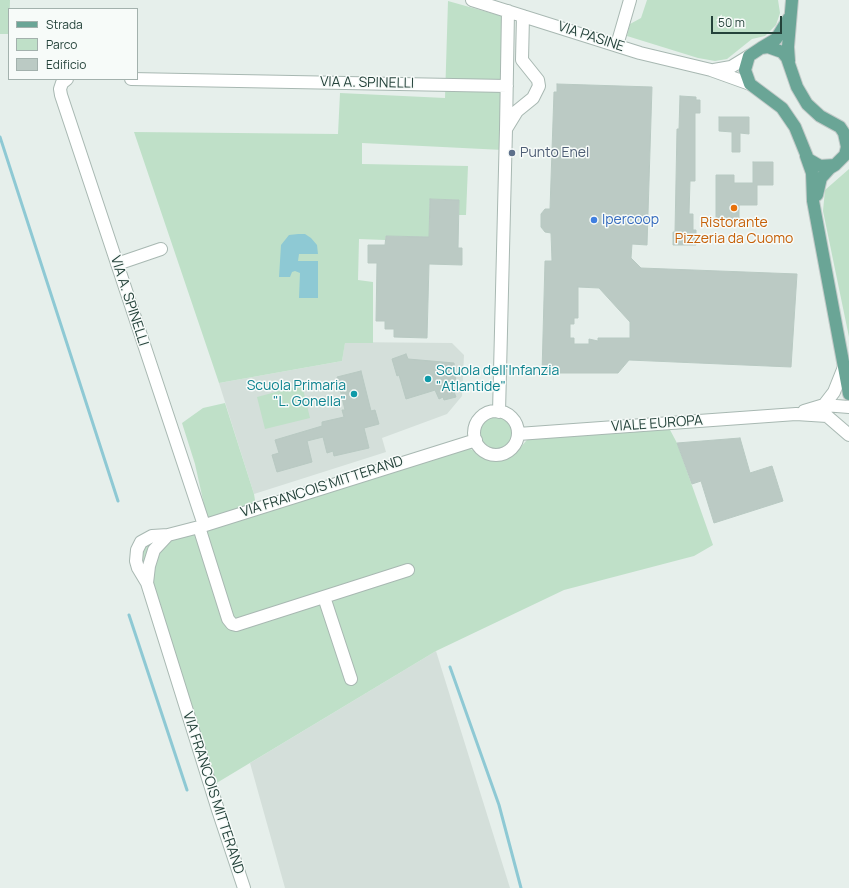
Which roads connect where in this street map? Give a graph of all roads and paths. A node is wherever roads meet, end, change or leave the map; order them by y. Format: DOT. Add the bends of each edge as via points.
graph roads {
  1 [pos="472,0"];
  2 [pos="630,0"];
  3 [pos="792,0"];
  4 [pos="508,11"];
  5 [pos="791,14"];
  6 [pos="523,16"];
  7 [pos="508,41"];
  8 [pos="522,45"];
  9 [pos="617,45"];
  10 [pos="761,48"];
  11 [pos="749,56"];
  12 [pos="789,65"];
  13 [pos="711,70"];
  14 [pos="138,79"];
  15 [pos="66,80"];
  16 [pos="750,84"];
  17 [pos="507,91"];
  18 [pos="520,109"];
  19 [pos="506,128"];
  20 [pos="846,133"];
  21 [pos="804,152"];
  22 [pos="842,161"];
  23 [pos="819,228"];
  24 [pos="161,250"];
  25 [pos="117,264"];
  26 [pos="844,367"];
  27 [pos="849,394"];
  28 [pos="849,407"];
  29 [pos="826,410"];
  30 [pos="499,412"];
  31 [pos="518,434"];
  32 [pos="849,435"];
  33 [pos="476,440"];
  34 [pos="201,526"];
  35 [pos="408,570"];
  36 [pos="324,597"];
  37 [pos="351,679"];
  38 [pos="244,888"];
  1 -- 4 [label="street, VIA PASINE"];
  2 -- 9 [label="street"];
  3 -- 5 [label="main road"];
  4 -- 6 [label="street, VIA PASINE"];
  4 -- 7 [label="street"];
  5 -- 10 [label="main road" via="780,35"];
  5 -- 12 [label="main road"];
  6 -- 8 [label="street"];
  6 -- 9 [label="street, VIA PASINE"];
  7 -- 8 [label="street" via="516,38"];
  7 -- 17 [label="street"];
  8 -- 18 [label="street" via="522,60 538,80 539,86 533,98"];
  9 -- 13 [label="street, VIA PASINE"];
  10 -- 11 [label="main road"];
  10 -- 12 [label="main road" via="768,47 782,52"];
  11 -- 13 [label="street" via="731,67"];
  11 -- 16 [label="main road" via="745,70"];
  12 -- 20 [label="main road" via="797,87 808,104"];
  13 -- 16 [label="street, VIA PASINE"];
  14 -- 17 [label="street, VIA A. SPINELLI"];
  15 -- 25 [label="street, VIA A. SPINELLI" via="60,89 61,95"];
  16 -- 21 [label="main road" via="782,108 795,127"];
  17 -- 18 [label="street" via="511,104"];
  17 -- 19 [label="street"];
  18 -- 19 [label="street"];
  19 -- 30 [label="street"];
  20 -- 22 [label="main road" via="847,148"];
  21 -- 22 [label="main road" via="813,164 820,166"];
  21 -- 23 [label="main road" via="812,173 813,200"];
  22 -- 23 [label="main road" via="825,172 818,189"];
  23 -- 26 [label="main road"];
  24 -- 25 [label="street"];
  25 -- 34 [label="street, VIA A. SPINELLI"];
  26 -- 27 [label="main road"];
  26 -- 29 [label="street"];
  28 -- 29 [label="street" via="838,413"];
  29 -- 31 [label="street, VIALE EUROPA"];
  29 -- 32 [label="street"];
  30 -- 31 [label="street" via="505,413 515,422"];
  30 -- 33 [label="street" via="492,412 480,420 476,426"];
  31 -- 33 [label="street" via="514,447 496,455 483,451"];
  33 -- 34 [label="street, VIA FRANCOIS MITTERAND"];
  34 -- 36 [label="street, VIA A. SPINELLI" via="228,619 232,624 240,625"];
  34 -- 38 [label="street, VIA FRANCOIS MITTERAND" via="168,535 154,550 147,582"];
  35 -- 36 [label="street"];
  36 -- 37 [label="street"];
}
